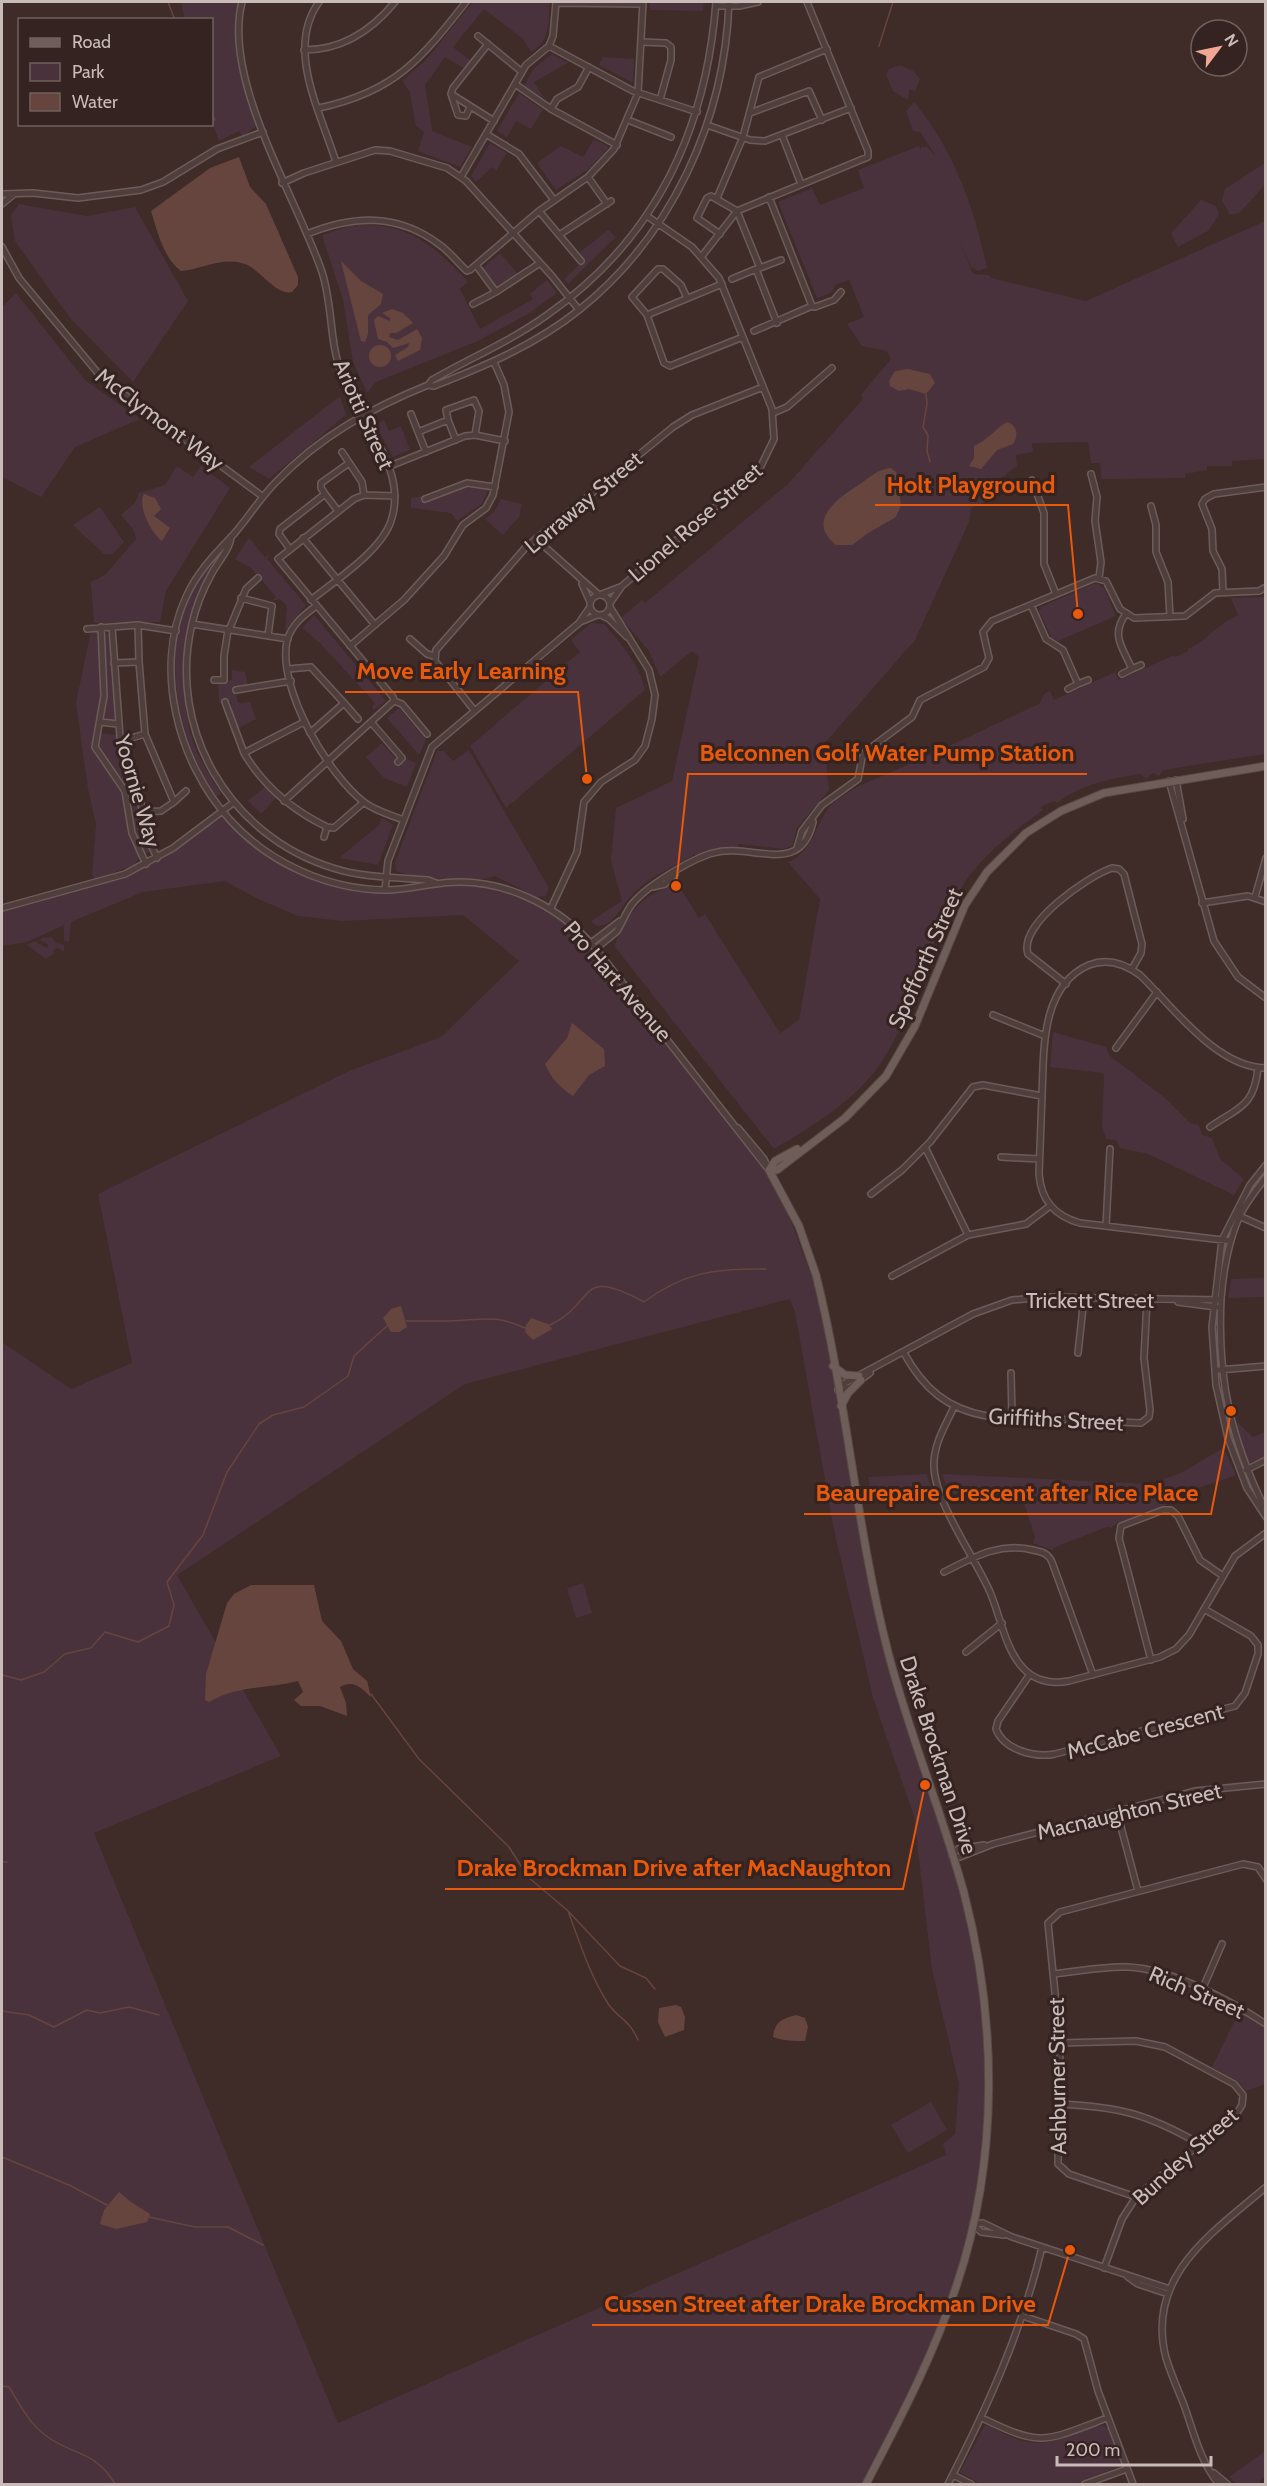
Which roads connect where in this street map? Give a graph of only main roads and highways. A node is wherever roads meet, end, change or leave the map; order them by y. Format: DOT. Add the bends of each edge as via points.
graph roads {
  1 [pos="1266,766"];
  2 [pos="769,1170"];
  3 [pos="833,1366"];
  4 [pos="840,1406"];
  5 [pos="866,2484"];
  1 -- 2 [label="main road, Spofforth Street" via="1127,788 1083,801 1042,822 999,858 975,888 956,922 915,1026 886,1077 845,1118 776,1161"];
  2 -- 3 [label="main road, Drake Brockman Drive" via="812,1260"];
  3 -- 4 [label="main road, Drake Brockman Drive"];
  3 -- 4 [label="main road" via="845,1375 860,1378"];
  4 -- 5 [label="main road, Drake Brockman Drive" via="888,1653 952,1855 980,1964 988,2048 984,2156 958,2282 908,2405"];
}
